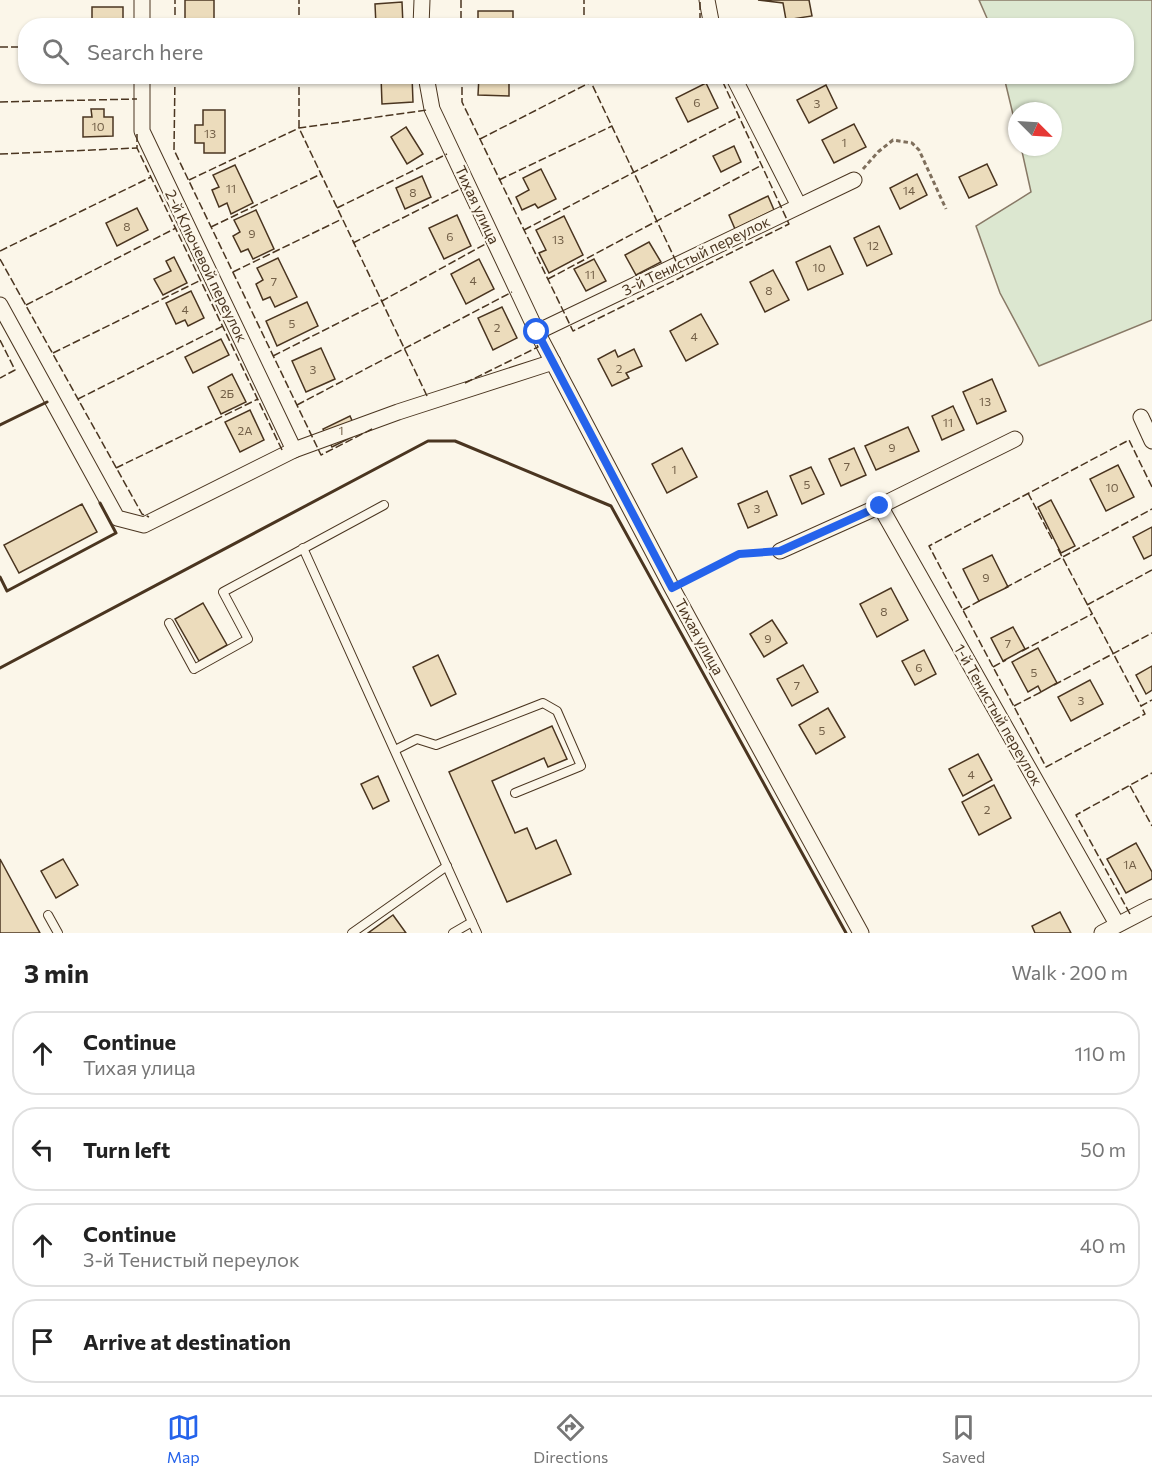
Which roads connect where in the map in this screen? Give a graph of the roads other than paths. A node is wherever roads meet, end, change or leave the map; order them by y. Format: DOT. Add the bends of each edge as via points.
graph roads {
  1 [pos="142,0"];
  2 [pos="422,0"];
  3 [pos="706,0"];
  4 [pos="142,18"];
  5 [pos="421,18"];
  6 [pos="710,18"];
  7 [pos="142,84"];
  8 [pos="427,84"];
  9 [pos="737,84"];
  10 [pos="854,180"];
  11 [pos="799,206"];
  12 [pos="0,305"];
  13 [pos="537,332"];
  14 [pos="553,362"];
  15 [pos="1141,417"];
  16 [pos="1015,439"];
  17 [pos="1152,441"];
  18 [pos="294,450"];
  19 [pos="384,505"];
  20 [pos="880,506"];
  21 [pos="303,548"];
  22 [pos="780,551"];
  23 [pos="169,623"];
  24 [pos="394,750"];
  25 [pos="515,794"];
  26 [pos="447,866"];
  27 [pos="1152,907"];
  28 [pos="48,915"];
  29 [pos="472,922"];
  30 [pos="1117,924"];
  31 [pos="58,933"];
  32 [pos="352,933"];
  33 [pos="453,933"];
  34 [pos="477,933"];
  35 [pos="861,933"];
  36 [pos="1101,933"];
  1 -- 4 [label="street"];
  2 -- 5 [label="street"];
  3 -- 6 [label="street"];
  7 -- 18 [label="street, 2-й Ключевой переулок" via="142,131"];
  8 -- 13 [label="street, Тихая улица" via="432,109"];
  9 -- 11 [label="street"];
  10 -- 11 [label="street, 3-й Тенистый переулок"];
  11 -- 13 [label="street, 3-й Тенистый переулок"];
  12 -- 18 [label="street" via="117,518 144,525"];
  13 -- 14 [label="street, Тихая улица"];
  14 -- 18 [label="street"];
  14 -- 35 [label="street, Тихая улица"];
  15 -- 17 [label="street"];
  16 -- 20 [label="street"];
  19 -- 21 [label="lane"];
  20 -- 22 [label="street"];
  20 -- 30 [label="street, 1-й Тенистый переулок"];
  21 -- 23 [label="lane" via="223,592 248,639 194,669"];
  21 -- 24 [label="lane"];
  24 -- 25 [label="lane" via="417,739 436,745 543,703 557,711 581,766"];
  24 -- 26 [label="lane"];
  26 -- 29 [label="lane"];
  26 -- 32 [label="lane"];
  27 -- 30 [label="street"];
  28 -- 31 [label="lane"];
  29 -- 33 [label="lane"];
  29 -- 34 [label="lane"];
  30 -- 36 [label="street"];
}
